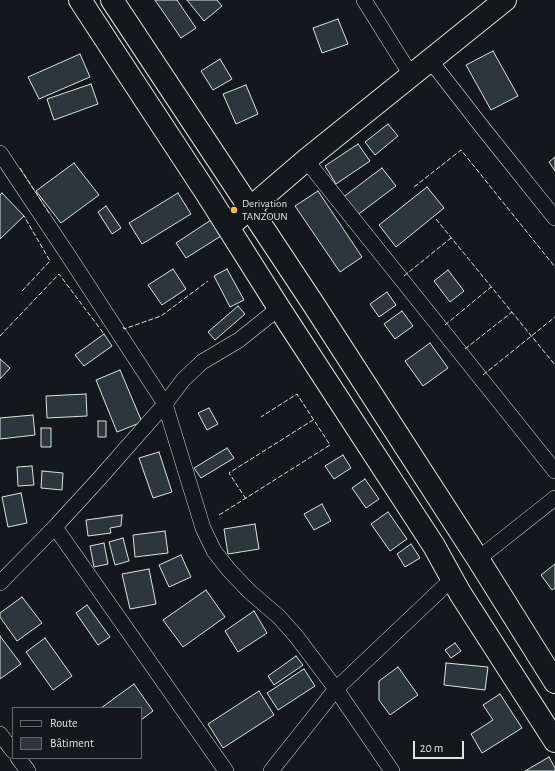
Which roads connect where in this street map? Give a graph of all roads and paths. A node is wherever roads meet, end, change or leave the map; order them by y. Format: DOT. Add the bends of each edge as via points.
graph roads {
  1 [pos="80,0"];
  2 [pos="112,0"];
  3 [pos="364,0"];
  4 [pos="505,0"];
  5 [pos="430,60"];
  6 [pos="411,75"];
  7 [pos="0,154"];
  8 [pos="306,160"];
  9 [pos="250,208"];
  10 [pos="555,218"];
  11 [pos="228,227"];
  12 [pos="279,308"];
  13 [pos="165,404"];
  14 [pos="555,471"];
  15 [pos="555,498"];
  16 [pos="55,527"];
  17 [pos="478,559"];
  18 [pos="452,579"];
  19 [pos="0,583"];
  20 [pos="555,682"];
  21 [pos="336,689"];
  22 [pos="0,734"];
  23 [pos="555,741"];
  24 [pos="12,750"];
  25 [pos="19,759"];
  26 [pos="28,771"];
  27 [pos="226,771"];
  28 [pos="271,771"];
  29 [pos="392,771"];
  1 -- 11 [label="main road"];
  2 -- 9 [label="main road"];
  3 -- 6 [label="street"];
  4 -- 5 [label="main road"];
  5 -- 6 [label="main road"];
  5 -- 10 [label="street"];
  6 -- 8 [label="main road"];
  7 -- 13 [label="street"];
  8 -- 9 [label="main road"];
  8 -- 14 [label="street"];
  9 -- 11 [label="main road"];
  9 -- 17 [label="main road"];
  11 -- 12 [label="main road"];
  12 -- 13 [label="street" via="239,340 202,362 183,380"];
  12 -- 18 [label="main road" via="434,546"];
  13 -- 16 [label="street"];
  13 -- 21 [label="street" via="203,528 214,551 249,591 296,636"];
  15 -- 17 [label="street"];
  16 -- 19 [label="street"];
  16 -- 27 [label="street"];
  17 -- 20 [label="main road"];
  18 -- 21 [label="street"];
  18 -- 23 [label="main road"];
  21 -- 28 [label="street"];
  21 -- 29 [label="street"];
  22 -- 24 [label="street"];
  25 -- 26 [label="street"];
}
